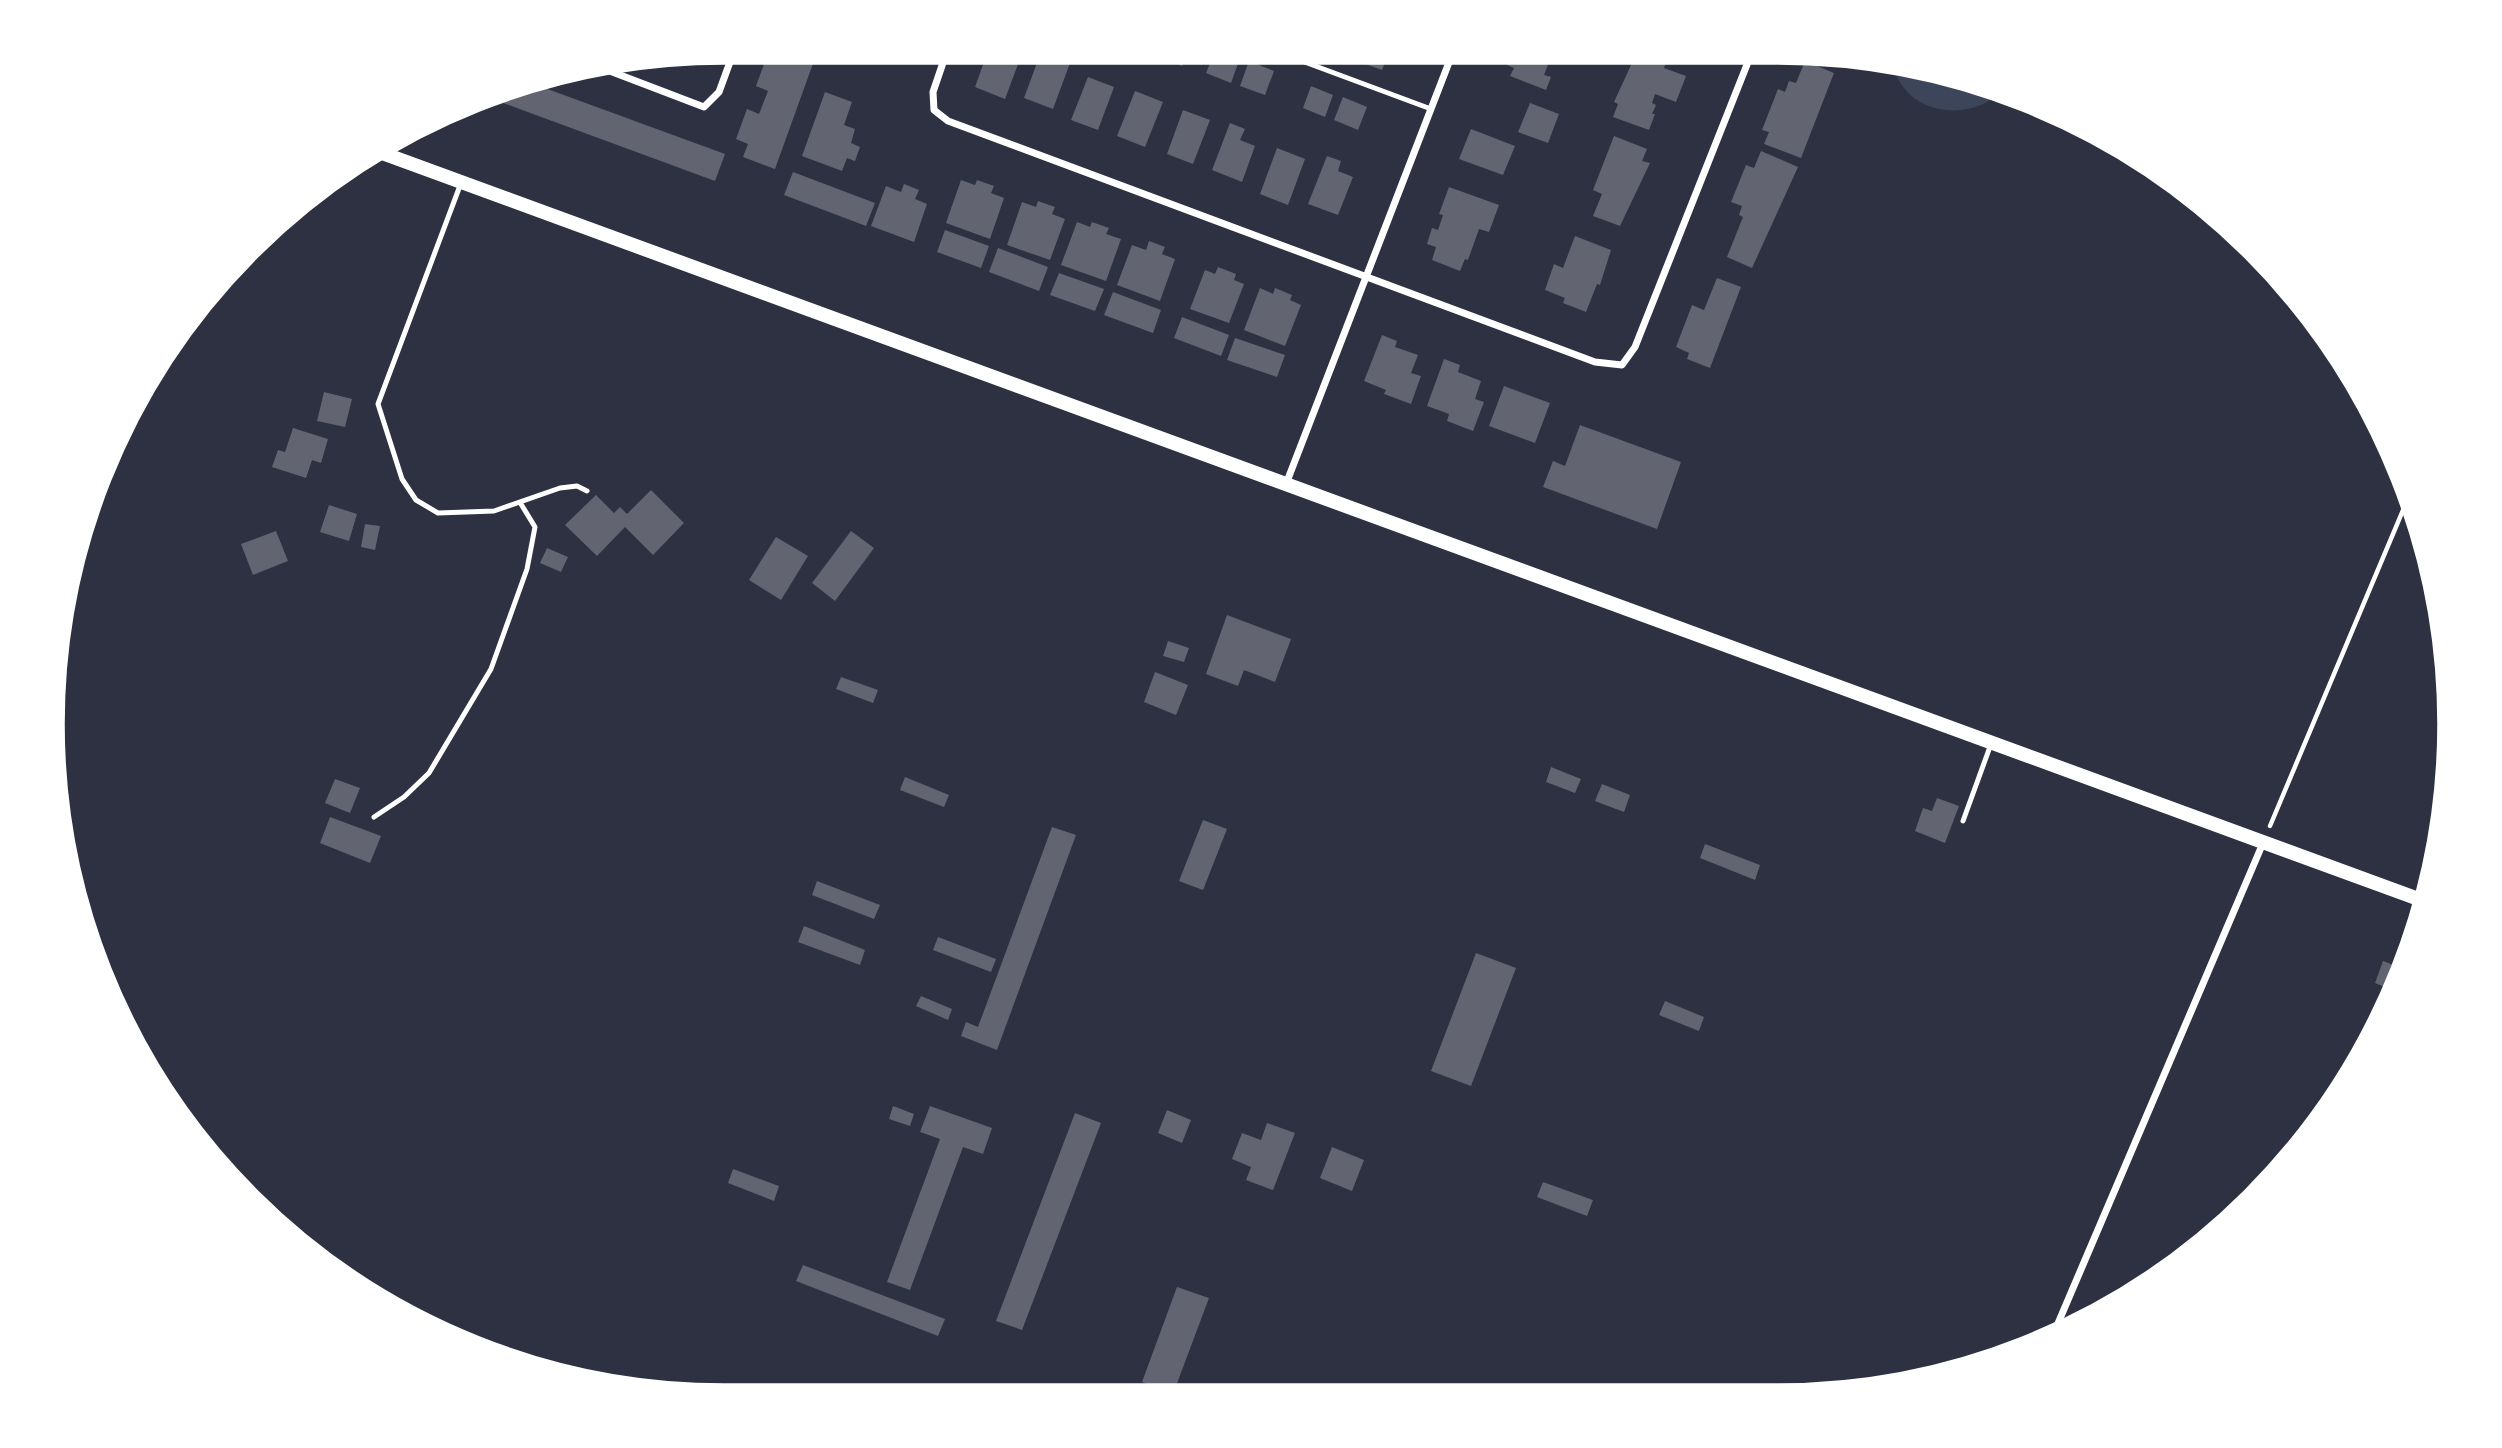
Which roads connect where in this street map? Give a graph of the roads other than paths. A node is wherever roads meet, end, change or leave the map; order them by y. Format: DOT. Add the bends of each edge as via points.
graph roads {
  1 [pos="730,63"];
  2 [pos="943,63"];
  3 [pos="1307,63"];
  4 [pos="1449,63"];
  5 [pos="1748,63"];
  6 [pos="614,73"];
  7 [pos="1431,109"];
  8 [pos="388,155"];
  9 [pos="461,183"];
  10 [pos="1364,279"];
  11 [pos="1286,484"];
  12 [pos="587,491"];
  13 [pos="521,504"];
  14 [pos="1991,744"];
  15 [pos="374,817"];
  16 [pos="1963,821"];
  17 [pos="2263,843"];
  18 [pos="2415,898"];
  19 [pos="2058,1322"];
  1 -- 6 [label="street" via="719,92 704,107"];
  2 -- 10 [label="street" via="933,92 934,110 948,121"];
  3 -- 7 [label="lane"];
  4 -- 7 [label="street"];
  5 -- 10 [label="street" via="1635,346 1622,365 1595,362"];
  7 -- 10 [label="street"];
  8 -- 9 [label="main road"];
  9 -- 11 [label="main road"];
  9 -- 13 [label="lane" via="378,404 402,479 416,500 438,513 494,511"];
  10 -- 11 [label="street"];
  11 -- 14 [label="main road"];
  12 -- 13 [label="lane" via="577,486 560,488"];
  13 -- 15 [label="lane" via="535,527 527,569 491,669 429,773"];
  14 -- 16 [label="lane"];
  14 -- 17 [label="main road"];
  17 -- 18 [label="main road"];
  17 -- 19 [label="street"];
}
